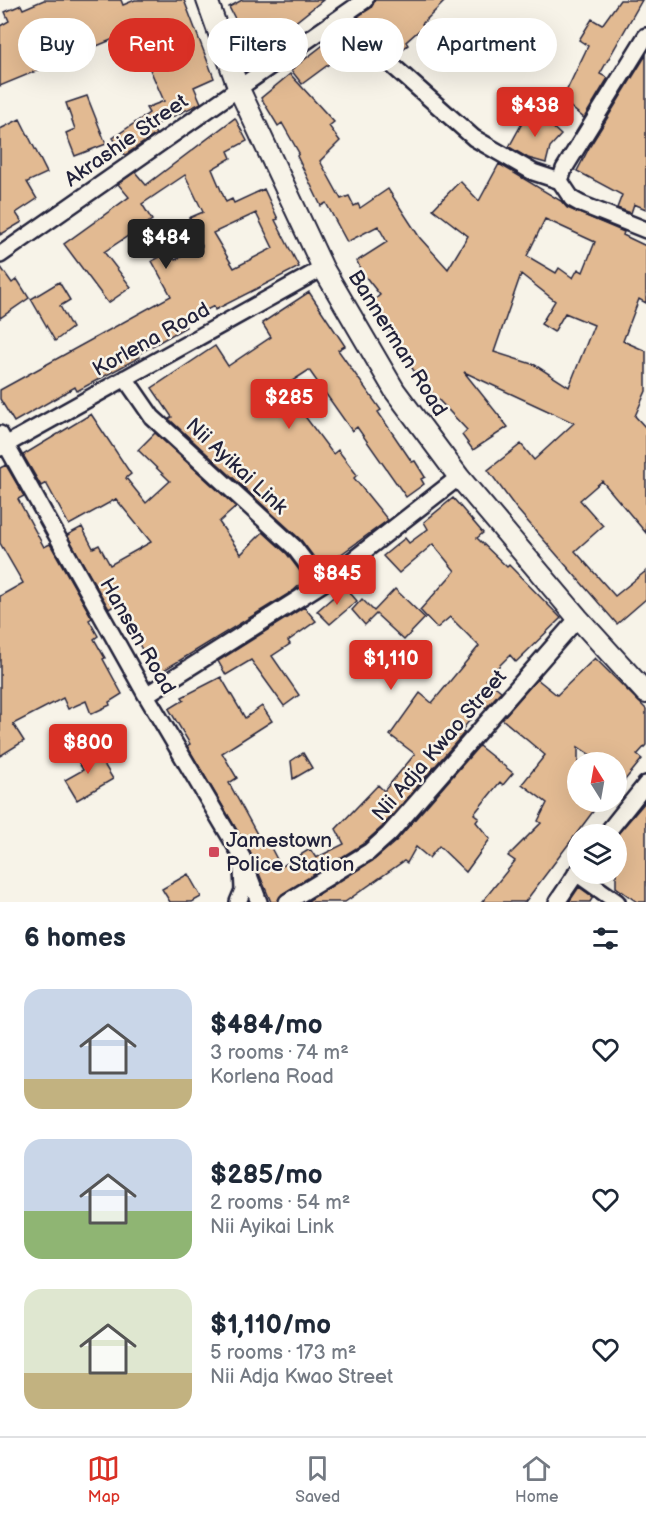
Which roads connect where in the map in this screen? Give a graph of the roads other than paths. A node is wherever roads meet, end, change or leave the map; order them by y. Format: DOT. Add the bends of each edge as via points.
graph roads {
  1 [pos="207,0"];
  2 [pos="365,0"];
  3 [pos="345,15"];
  4 [pos="646,36"];
  5 [pos="238,87"];
  6 [pos="560,181"];
  7 [pos="646,230"];
  8 [pos="0,255"];
  9 [pos="323,268"];
  10 [pos="125,378"];
  11 [pos="2,442"];
  12 [pos="459,477"];
  13 [pos="322,584"];
  14 [pos="578,618"];
  15 [pos="646,693"];
  16 [pos="146,695"];
  17 [pos="646,784"];
  18 [pos="614,824"];
  19 [pos="242,857"];
  20 [pos="569,884"];
  21 [pos="593,884"];
  22 [pos="238,902"];
  23 [pos="259,902"];
  24 [pos="286,902"];
  25 [pos="557,902"];
  26 [pos="617,902"];
  1 -- 5 [label="street, Bannerman Road"];
  2 -- 3 [label="street, Akrashie Street"];
  3 -- 5 [label="street, Akrashie Street"];
  3 -- 6 [label="street" via="366,42 474,138 533,172"];
  4 -- 6 [label="street"];
  5 -- 8 [label="street, Akrashie Street"];
  5 -- 9 [label="street, Bannerman Road"];
  6 -- 7 [label="street" via="572,199"];
  9 -- 10 [label="street, Korlena Road"];
  9 -- 12 [label="street, Bannerman Road" via="395,391"];
  10 -- 11 [label="street, Korlena Road"];
  10 -- 13 [label="street, Nii Ayikai Link" via="152,417 294,548"];
  11 -- 16 [label="street, Hansen Road"];
  12 -- 13 [label="street"];
  12 -- 14 [label="street, Bannerman Road"];
  13 -- 16 [label="street"];
  14 -- 15 [label="street, Bannerman Road"];
  14 -- 24 [label="street, Nii Adja Kwao Street" via="389,834 369,852"];
  16 -- 19 [label="street, Hansen Road"];
  17 -- 18 [label="street"];
  19 -- 22 [label="street, Hansen Road" via="243,890"];
  19 -- 23 [label="street, Hansen Road"];
  20 -- 25 [label="street"];
  21 -- 26 [label="street"];
}
